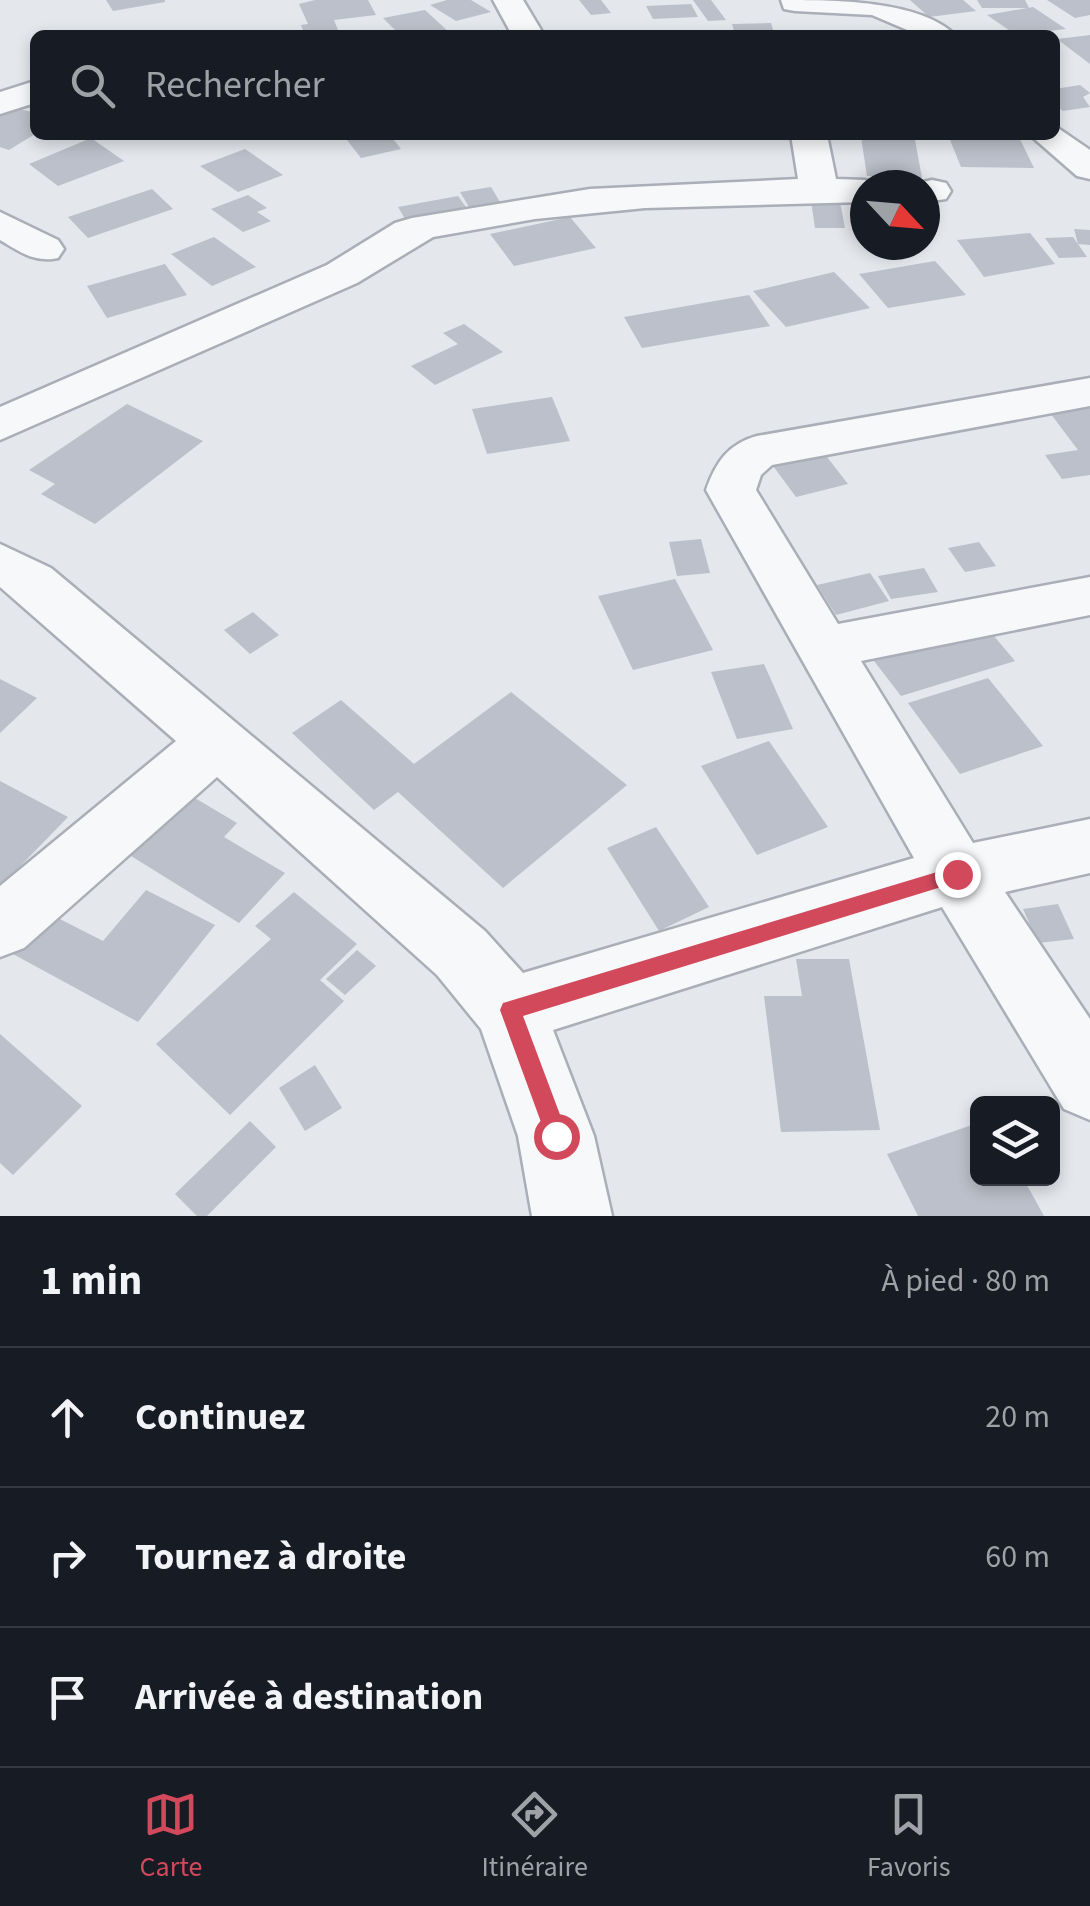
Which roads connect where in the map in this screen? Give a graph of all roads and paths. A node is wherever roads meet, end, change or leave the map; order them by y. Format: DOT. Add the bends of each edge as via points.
graph roads {
  1 [pos="508,0"];
  2 [pos="795,1"];
  3 [pos="525,30"];
  4 [pos="792,30"];
  5 [pos="934,30"];
  6 [pos="30,92"];
  7 [pos="0,104"];
  8 [pos="810,140"];
  9 [pos="1054,140"];
  10 [pos="1090,168"];
  11 [pos="819,190"];
  12 [pos="850,190"];
  13 [pos="0,224"];
  14 [pos="44,250"];
  15 [pos="1090,392"];
  16 [pos="0,426"];
  17 [pos="2,566"];
  18 [pos="1090,596"];
  19 [pos="821,648"];
  20 [pos="216,742"];
  21 [pos="1090,846"];
  22 [pos="957,874"];
  23 [pos="0,928"];
  24 [pos="510,1010"];
  25 [pos="1090,1084"];
  26 [pos="572,1216"];
  1 -- 3 [label="street"];
  2 -- 4 [label="street"];
  2 -- 5 [label="street" via="883,4 922,18"];
  6 -- 7 [label="street"];
  8 -- 11 [label="street"];
  9 -- 10 [label="street"];
  11 -- 12 [label="street"];
  11 -- 16 [label="street" via="570,202 409,231 342,274"];
  13 -- 14 [label="street"];
  15 -- 19 [label="street" via="757,452 738,469 732,490"];
  17 -- 20 [label="street" via="32,582"];
  18 -- 19 [label="street"];
  19 -- 22 [label="street"];
  20 -- 23 [label="street"];
  20 -- 24 [label="street" via="460,953"];
  21 -- 22 [label="street"];
  22 -- 24 [label="street"];
  22 -- 25 [label="street"];
  24 -- 26 [label="street" via="556,1136"];
}
